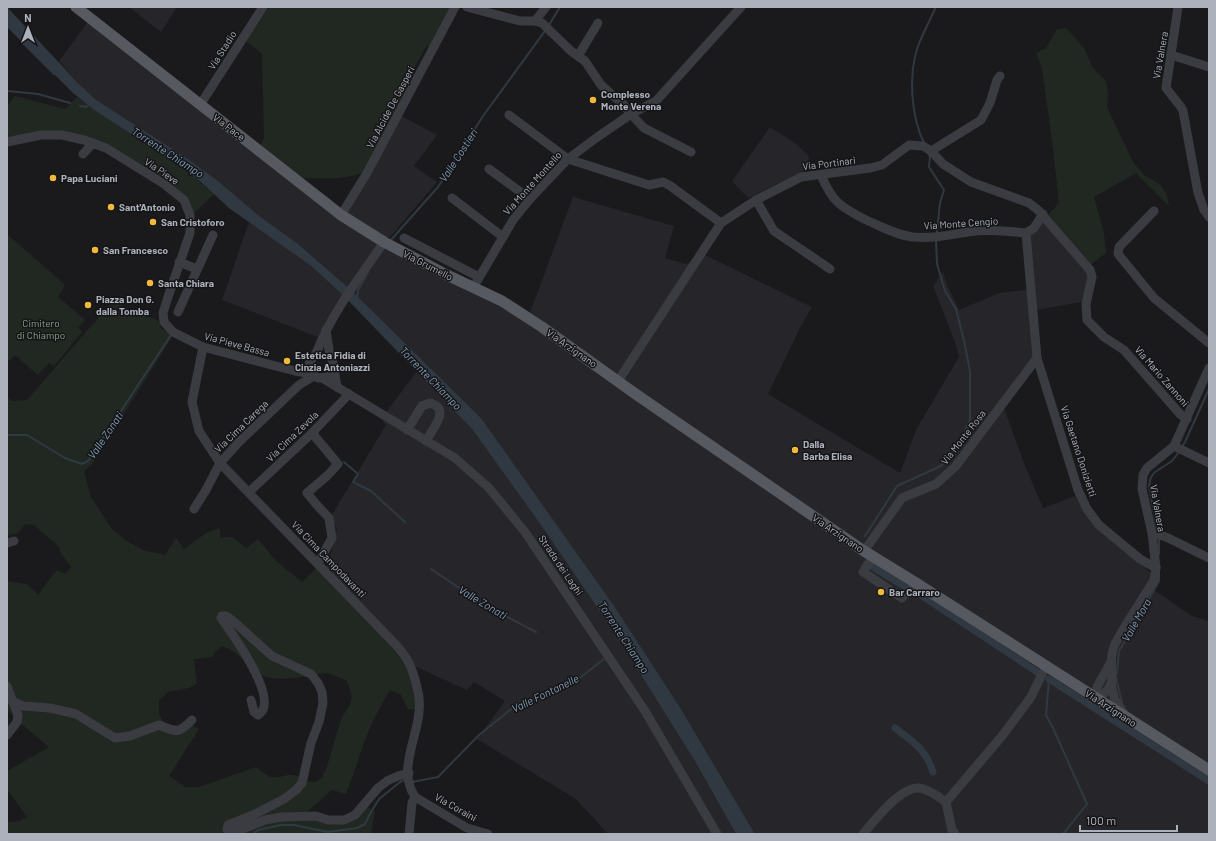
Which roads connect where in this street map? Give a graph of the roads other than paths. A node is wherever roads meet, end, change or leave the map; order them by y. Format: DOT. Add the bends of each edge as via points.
graph roads {
  1 [pos="76,7"];
  2 [pos="263,7"];
  3 [pos="455,7"];
  4 [pos="467,7"];
  5 [pos="546,7"];
  6 [pos="741,7"];
  7 [pos="1178,7"];
  8 [pos="538,22"];
  9 [pos="598,23"];
  10 [pos="1172,55"];
  11 [pos="578,56"];
  12 [pos="1209,67"];
  13 [pos="1000,76"];
  14 [pos="200,105"];
  15 [pos="631,114"];
  16 [pos="509,115"];
  17 [pos="7,142"];
  18 [pos="93,143"];
  19 [pos="931,151"];
  20 [pos="690,152"];
  21 [pos="83,154"];
  22 [pos="568,159"];
  23 [pos="489,169"];
  24 [pos="821,175"];
  25 [pos="452,198"];
  26 [pos="530,199"];
  27 [pos="756,200"];
  28 [pos="1154,211"];
  29 [pos="1043,214"];
  30 [pos="341,215"];
  31 [pos="1209,217"];
  32 [pos="721,223"];
  33 [pos="1026,233"];
  34 [pos="1058,233"];
  35 [pos="213,235"];
  36 [pos="503,237"];
  37 [pos="404,238"];
  38 [pos="384,242"];
  39 [pos="179,262"];
  40 [pos="197,269"];
  41 [pos="830,269"];
  42 [pos="479,277"];
  43 [pos="473,288"];
  44 [pos="178,312"];
  45 [pos="164,322"];
  46 [pos="326,330"];
  47 [pos="1209,343"];
  48 [pos="202,347"];
  49 [pos="314,356"];
  50 [pos="1037,358"];
  51 [pos="333,363"];
  52 [pos="309,364"];
  53 [pos="288,369"];
  54 [pos="300,372"];
  55 [pos="1208,374"];
  56 [pos="316,376"];
  57 [pos="618,381"];
  58 [pos="299,386"];
  59 [pos="338,388"];
  60 [pos="349,394"];
  61 [pos="1187,419"];
  62 [pos="407,430"];
  63 [pos="312,433"];
  64 [pos="426,440"];
  65 [pos="1174,446"];
  66 [pos="220,462"];
  67 [pos="1209,463"];
  68 [pos="248,492"];
  69 [pos="194,510"];
  70 [pos="1152,533"];
  71 [pos="868,554"];
  72 [pos="1209,558"];
  73 [pos="318,563"];
  74 [pos="1156,568"];
  75 [pos="916,583"];
  76 [pos="1111,662"];
  77 [pos="1046,666"];
  78 [pos="1070,682"];
  79 [pos="1099,682"];
  80 [pos="1111,684"];
  81 [pos="7,686"];
  82 [pos="1096,699"];
  83 [pos="251,700"];
  84 [pos="12,701"];
  85 [pos="192,720"];
  86 [pos="1128,720"];
  87 [pos="7,735"];
  88 [pos="1209,770"];
  89 [pos="409,773"];
  90 [pos="416,797"];
  91 [pos="946,802"];
  92 [pos="408,834"];
  93 [pos="488,834"];
  94 [pos="717,834"];
  95 [pos="863,834"];
  96 [pos="955,834"];
  1 -- 14 [label="main road, Via Pace"];
  2 -- 14 [label="street, Via Stadio"];
  3 -- 30 [label="street, Via Alcide De Gasperi" via="370,167"];
  4 -- 8 [label="street" via="520,21"];
  5 -- 8 [label="street"];
  6 -- 15 [label="street, Via Monte Montello" via="656,101"];
  7 -- 10 [label="street, Via Valnera"];
  8 -- 11 [label="street"];
  9 -- 11 [label="street"];
  10 -- 12 [label="street"];
  10 -- 31 [label="street, Via Valnera" via="1166,88 1183,111 1198,193"];
  11 -- 15 [label="street"];
  13 -- 19 [label="street" via="981,120"];
  14 -- 30 [label="main road, Via Pace"];
  15 -- 20 [label="street" via="644,128"];
  15 -- 22 [label="street, Via Monte Montello"];
  16 -- 22 [label="street"];
  17 -- 18 [label="street, Via Pieve" via="41,135 62,135"];
  18 -- 21 [label="street"];
  18 -- 39 [label="street, Via Pieve" via="106,148 164,184 184,200 190,215 190,233"];
  19 -- 24 [label="street, Via Portinari" via="923,146 909,145 882,165"];
  19 -- 29 [label="street, Via Portinari" via="943,164 971,182 1028,203"];
  22 -- 26 [label="street, Via Monte Montello"];
  22 -- 32 [label="street" via="649,185 663,182"];
  23 -- 26 [label="street"];
  24 -- 27 [label="street, Via Portinari" via="801,177"];
  24 -- 33 [label="street, Via Monte Cengio" via="830,195 845,209 895,233 931,238 989,230"];
  25 -- 36 [label="street"];
  26 -- 36 [label="street, Via Monte Montello"];
  27 -- 32 [label="street, Via Portinari"];
  27 -- 41 [label="street" via="774,231"];
  28 -- 47 [label="street" via="1119,247 1118,254 1154,298"];
  29 -- 33 [label="street" via="1034,228"];
  29 -- 34 [label="street, Via Portinari"];
  30 -- 38 [label="main road, Via Pace"];
  32 -- 57 [label="street, Via Portinari"];
  33 -- 50 [label="street"];
  34 -- 61 [label="street, Via Mario Zannoni" via="1090,270 1092,277 1086,304 1087,320 1104,337 1124,350"];
  35 -- 40 [label="street"];
  36 -- 42 [label="street, Via Monte Montello"];
  37 -- 42 [label="street"];
  38 -- 43 [label="main road, Via Grumello"];
  38 -- 46 [label="street"];
  39 -- 40 [label="street"];
  39 -- 45 [label="street, Via Pieve" via="163,313"];
  40 -- 44 [label="street"];
  42 -- 43 [label="street, Via Monte Montello"];
  43 -- 57 [label="main road, Via Arzignano" via="502,301 535,322"];
  45 -- 48 [label="street, Via Pieve Bassa" via="173,332"];
  46 -- 49 [label="street"];
  46 -- 51 [label="street"];
  48 -- 53 [label="street, Via Pieve Bassa"];
  48 -- 66 [label="street, Via Cima Campodavanti" via="192,402 199,431"];
  49 -- 51 [label="street" via="328,355"];
  49 -- 52 [label="street"];
  50 -- 71 [label="street, Via Monte Rosa" via="955,467 936,484 902,498"];
  50 -- 74 [label="street, Via Gaetano Donizietti" via="1078,490 1087,509 1099,525 1140,559"];
  51 -- 56 [label="street" via="330,374"];
  51 -- 59 [label="street"];
  52 -- 53 [label="street, Via Pieve Bassa" via="301,368"];
  52 -- 56 [label="street" via="310,371"];
  53 -- 54 [label="street, Via Pieve Bassa"];
  54 -- 56 [label="street, Via Pieve Bassa"];
  54 -- 58 [label="street" via="302,377"];
  55 -- 61 [label="street, Via Valnera"];
  56 -- 58 [label="street, Via Cima Carega"];
  56 -- 59 [label="street, Strada dei Laghi"];
  57 -- 71 [label="main road, Via Arzignano"];
  58 -- 66 [label="street, Via Cima Carega"];
  59 -- 60 [label="street, Strada dei Laghi"];
  60 -- 62 [label="street, Strada dei Laghi"];
  60 -- 63 [label="street, Via Cima Zevola"];
  61 -- 65 [label="street, Via Valnera"];
  62 -- 64 [label="street, Strada dei Laghi"];
  62 -- 64 [label="street" via="422,406 430,403 437,405 441,415"];
  63 -- 68 [label="street, Via Cima Zevola"];
  63 -- 73 [label="street" via="338,464 307,493 330,518 332,538"];
  64 -- 94 [label="street, Strada dei Laghi" via="455,458 489,488 525,532 645,711"];
  65 -- 67 [label="street"];
  65 -- 70 [label="street, Via Valnera" via="1147,468 1143,475 1142,489"];
  66 -- 68 [label="street, Via Cima Campodavanti"];
  66 -- 69 [label="street, Via Cima Carega"];
  68 -- 73 [label="street, Via Cima Campodavanti"];
  70 -- 72 [label="street"];
  70 -- 74 [label="street, Via Valnera"];
  71 -- 75 [label="main road, Via Arzignano"];
  71 -- 75 [label="street, Via Monte Rosa" via="863,572 902,598"];
  73 -- 89 [label="street, Via Cima Campodavanti" via="398,647 409,663 419,698 417,726 409,756"];
  74 -- 76 [label="street, Via Valnera" via="1154,580 1114,645"];
  75 -- 77 [label="main road, Via Arzignano"];
  76 -- 79 [label="street, Via Valnera"];
  76 -- 80 [label="street, Via Valnera"];
  77 -- 78 [label="main road, Via Arzignano"];
  77 -- 91 [label="street" via="1031,698"];
  78 -- 79 [label="street" via="1088,686"];
  78 -- 82 [label="main road, Via Arzignano"];
  79 -- 82 [label="street, Via Valnera"];
  80 -- 82 [label="street" via="1107,692"];
  80 -- 86 [label="street, Via Valnera" via="1115,700"];
  81 -- 84 [label="street"];
  82 -- 86 [label="main road, Via Arzignano"];
  83 -- 89 [label="street" via="254,712 258,715 264,707 260,681 222,616 232,620 272,656 311,674 322,692 323,703 302,783 284,799 228,825 227,829 230,832 282,817 316,816 328,820 344,820 355,815 387,781"];
  84 -- 85 [label="street" via="23,706 50,708 76,714 114,738 130,736 159,725 174,731 182,729"];
  84 -- 87 [label="street" via="18,715 17,722"];
  86 -- 88 [label="main road, Via Arzignano"];
  89 -- 90 [label="street, Via Cima Campodavanti" via="408,780"];
  90 -- 92 [label="street" via="412,803"];
  90 -- 93 [label="street, Via Coraini" via="467,828"];
  91 -- 95 [label="street" via="926,790 913,789 897,797"];
  91 -- 96 [label="street"];
}
